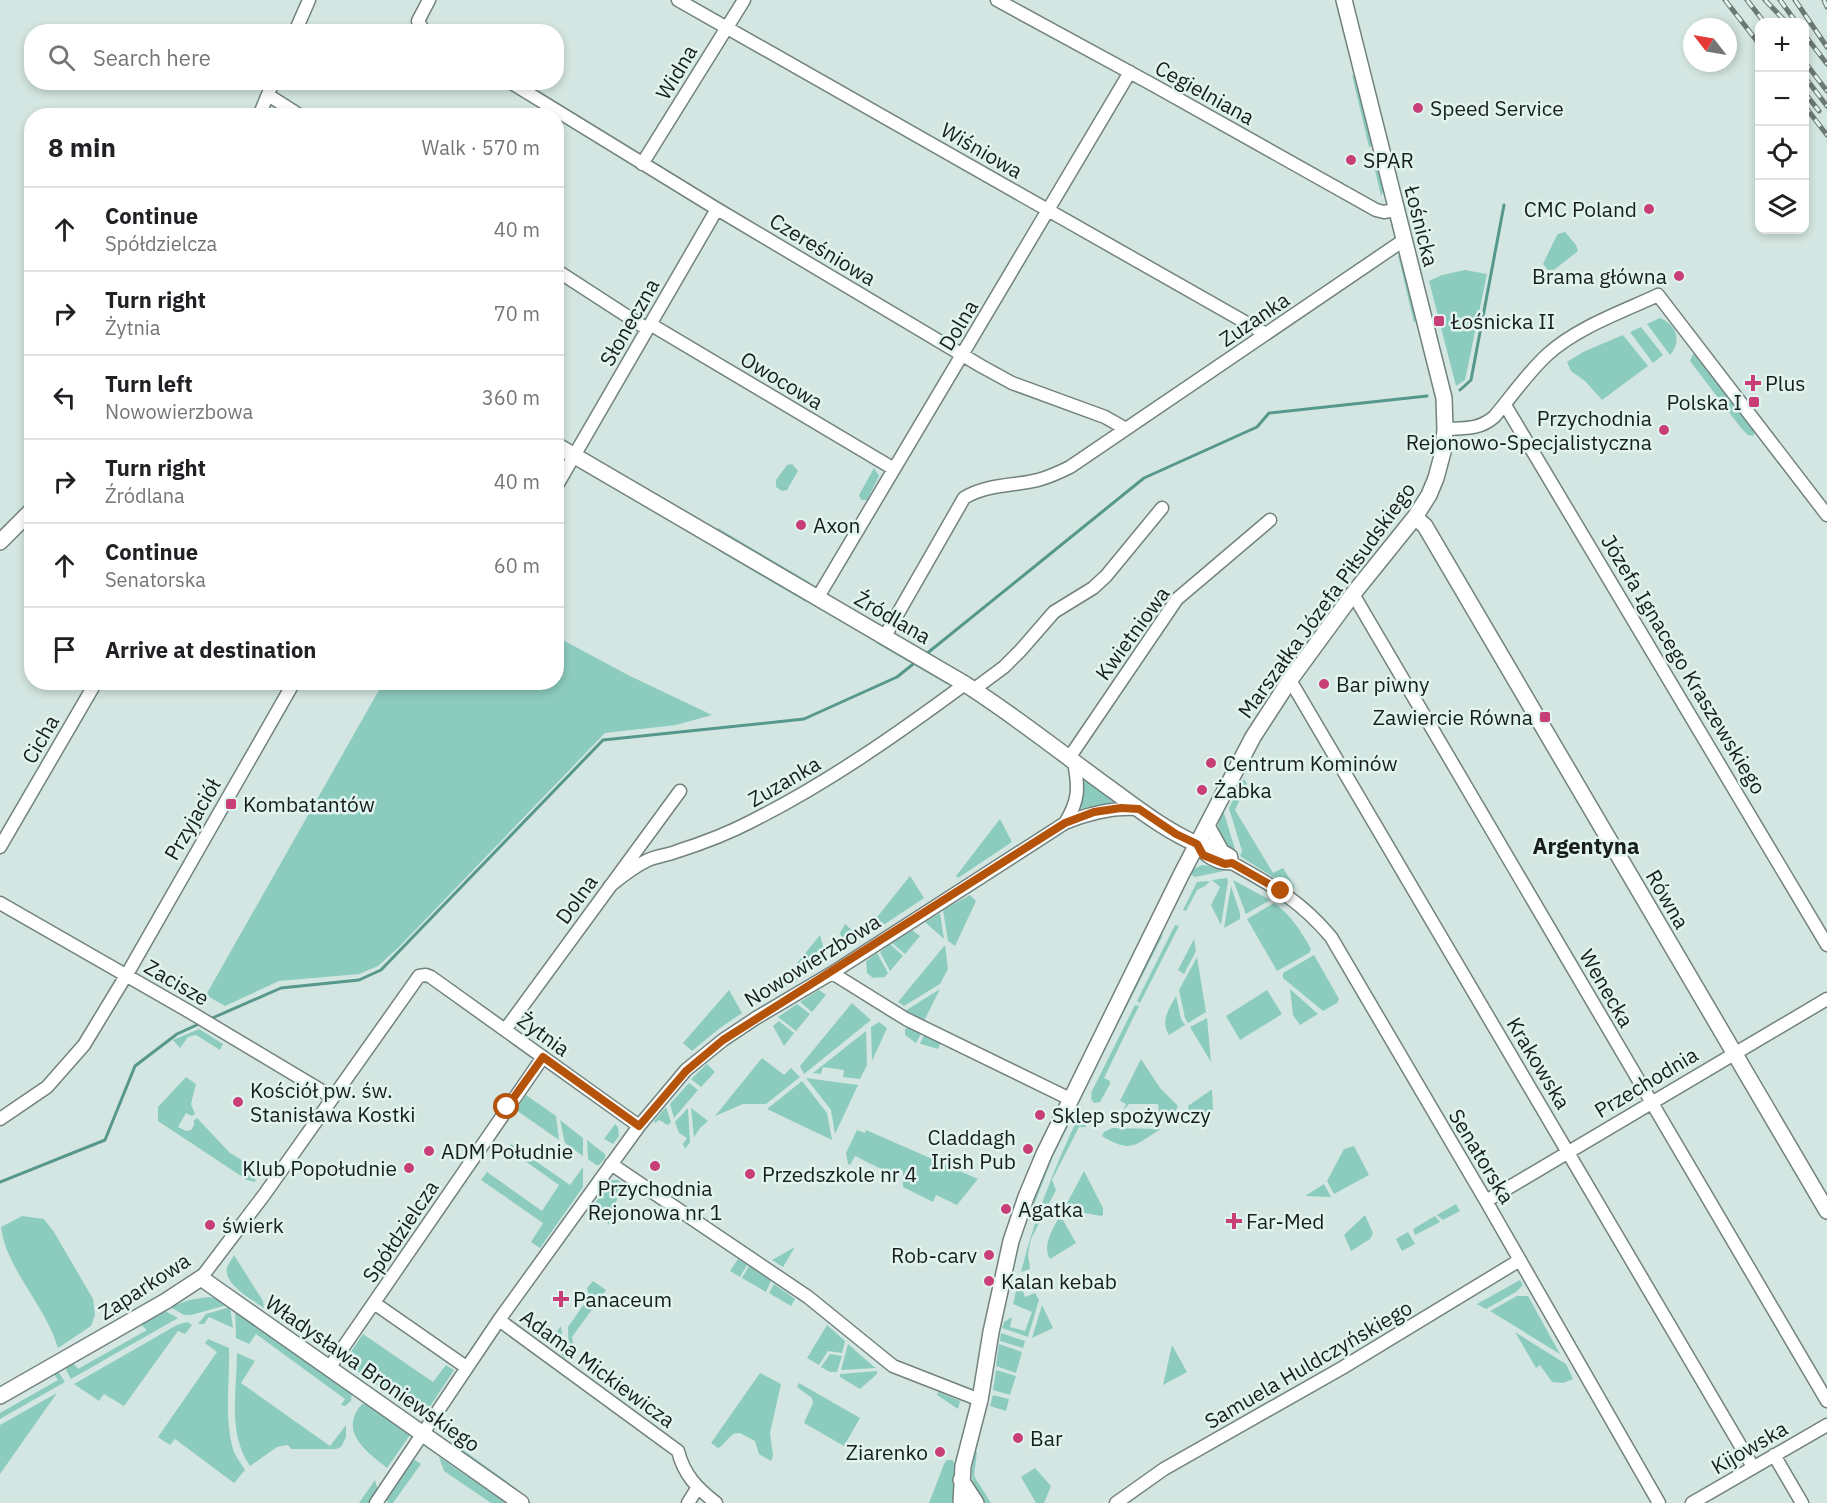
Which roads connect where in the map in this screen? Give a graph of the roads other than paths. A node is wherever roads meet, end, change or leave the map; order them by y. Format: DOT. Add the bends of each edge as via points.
graph roads {
  1 [pos="309,0"];
  2 [pos="429,0"];
  3 [pos="678,0"];
  4 [pos="744,0"];
  5 [pos="998,0"];
  6 [pos="1344,0"];
  7 [pos="298,24"];
  8 [pos="420,24"];
  9 [pos="726,28"];
  10 [pos="1130,72"];
  11 [pos="270,90"];
  12 [pos="523,90"];
  13 [pos="268,95"];
  14 [pos="262,108"];
  15 [pos="288,108"];
  16 [pos="552,108"];
  17 [pos="564,116"];
  18 [pos="642,164"];
  19 [pos="717,208"];
  20 [pos="1047,210"];
  21 [pos="1395,210"];
  22 [pos="1404,240"];
  23 [pos="564,275"];
  24 [pos="649,327"];
  25 [pos="1266,334"];
  26 [pos="963,355"];
  27 [pos="1505,405"];
  28 [pos="1126,429"];
  29 [pos="1445,429"];
  30 [pos="564,450"];
  31 [pos="575,456"];
  32 [pos="894,469"];
  33 [pos="564,474"];
  34 [pos="1162,508"];
  35 [pos="1827,516"];
  36 [pos="24,517"];
  37 [pos="1416,517"];
  38 [pos="1270,520"];
  39 [pos="2,536"];
  40 [pos="1353,594"];
  41 [pos="818,597"];
  42 [pos="885,636"];
  43 [pos="1290,680"];
  44 [pos="969,687"];
  45 [pos="91,690"];
  46 [pos="289,690"];
  47 [pos="1071,760"];
  48 [pos="680,791"];
  49 [pos="1139,809"];
  50 [pos="1065,823"];
  51 [pos="1208,823"];
  52 [pos="1197,844"];
  53 [pos="0,847"];
  54 [pos="1222,850"];
  55 [pos="1232,863"];
  56 [pos="610,886"];
  57 [pos="0,903"];
  58 [pos="1827,945"];
  59 [pos="832,973"];
  60 [pos="426,975"];
  61 [pos="126,976"];
  62 [pos="1827,999"];
  63 [pos="505,1030"];
  64 [pos="1734,1053"];
  65 [pos="543,1057"];
  66 [pos="332,1097"];
  67 [pos="1070,1099"];
  68 [pos="1651,1102"];
  69 [pos="0,1119"];
  70 [pos="639,1126"];
  71 [pos="1568,1151"];
  72 [pos="611,1164"];
  73 [pos="1486,1201"];
  74 [pos="1827,1211"];
  75 [pos="1520,1260"];
  76 [pos="201,1278"];
  77 [pos="374,1303"];
  78 [pos="499,1320"];
  79 [pos="466,1367"];
  80 [pos="329,1368"];
  81 [pos="0,1396"];
  82 [pos="980,1400"];
  83 [pos="1827,1401"];
  84 [pos="1827,1425"];
  85 [pos="424,1434"];
  86 [pos="1774,1455"];
  87 [pos="1753,1467"];
  88 [pos="698,1487"];
  89 [pos="376,1503"];
  90 [pos="521,1503"];
  91 [pos="688,1503"];
  92 [pos="716,1503"];
  93 [pos="965,1503"];
  94 [pos="1116,1503"];
  95 [pos="1659,1503"];
  96 [pos="1692,1503"];
  97 [pos="1802,1503"];
  1 -- 7 [label="street"];
  2 -- 8 [label="street" via="418,16"];
  3 -- 9 [label="street, Wiśniowa"];
  4 -- 9 [label="street, Widna"];
  5 -- 10 [label="street, Cegielniana"];
  6 -- 21 [label="street, Łośnicka"];
  9 -- 18 [label="street, Widna"];
  9 -- 20 [label="street, Wiśniowa"];
  10 -- 20 [label="street, Dolna"];
  10 -- 21 [label="street, Cegielniana" via="1376,210"];
  11 -- 13 [label="street"];
  12 -- 16 [label="street, Czereśniowa"];
  13 -- 14 [label="street"];
  13 -- 15 [label="street"];
  17 -- 18 [label="street, Czereśniowa"];
  18 -- 19 [label="street, Czereśniowa"];
  19 -- 24 [label="street, Słoneczna"];
  19 -- 26 [label="street, Czereśniowa"];
  20 -- 25 [label="street, Wiśniowa"];
  20 -- 26 [label="street, Dolna"];
  21 -- 22 [label="street, Łośnicka"];
  22 -- 25 [label="street, Zuzanka"];
  22 -- 29 [label="street, Łośnicka" via="1444,398"];
  23 -- 24 [label="street, Owocowa"];
  24 -- 31 [label="street, Słoneczna"];
  24 -- 32 [label="street, Owocowa"];
  25 -- 28 [label="street, Zuzanka"];
  26 -- 28 [label="street, Czereśniowa" via="1012,382"];
  26 -- 32 [label="street, Dolna"];
  27 -- 29 [label="street" via="1486,424 1476,428"];
  27 -- 35 [label="street" via="1540,361 1559,345 1658,295"];
  27 -- 58 [label="street, Józefa Ignacego Kraszewskiego"];
  28 -- 42 [label="street, Zuzanka" via="1057,473 964,498"];
  29 -- 37 [label="street, Marszałka Józefa Piłsudskiego" via="1436,478"];
  30 -- 31 [label="street, Źródlana"];
  31 -- 33 [label="street"];
  31 -- 41 [label="street, Źródlana"];
  32 -- 41 [label="street, Dolna"];
  34 -- 44 [label="street, Zuzanka" via="1106,576 1054,612 1004,667"];
  36 -- 39 [label="street"];
  37 -- 40 [label="street, Marszałka Józefa Piłsudskiego"];
  37 -- 64 [label="street, Równa" via="1425,526"];
  38 -- 47 [label="street, Kwietniowa" via="1177,599"];
  40 -- 43 [label="street, Marszałka Józefa Piłsudskiego"];
  40 -- 68 [label="street, Wenecka"];
  41 -- 42 [label="street, Źródlana"];
  42 -- 44 [label="street, Źródlana"];
  43 -- 51 [label="street, Marszałka Józefa Piłsudskiego" via="1253,737"];
  43 -- 71 [label="street, Krakowska"];
  44 -- 47 [label="street, Źródlana"];
  44 -- 56 [label="street, Zuzanka" via="773,811 734,830 649,860"];
  45 -- 53 [label="street, Cicha"];
  46 -- 61 [label="street, Przyjaciół"];
  47 -- 49 [label="street, Źródlana"];
  47 -- 50 [label="street" via="1077,794"];
  48 -- 56 [label="street, Dolna"];
  49 -- 50 [label="street, Nowowierzbowa" via="1094,812"];
  49 -- 52 [label="street, Źródlana"];
  50 -- 59 [label="street, Nowowierzbowa"];
  51 -- 52 [label="street, Marszałka Józefa Piłsudskiego"];
  51 -- 54 [label="street, Senatorska"];
  52 -- 54 [label="street" via="1210,844"];
  52 -- 55 [label="street, Senatorska" via="1203,855"];
  52 -- 67 [label="street, Marszałka Józefa Piłsudskiego"];
  54 -- 55 [label="street, Senatorska" via="1231,856"];
  55 -- 73 [label="street, Senatorska" via="1305,908 1331,937"];
  56 -- 63 [label="street, Dolna"];
  57 -- 61 [label="street, Zacisze"];
  59 -- 67 [label="street" via="906,1019"];
  59 -- 70 [label="street, Nowowierzbowa" via="756,1018 698,1060"];
  60 -- 63 [label="street, Żytnia"];
  60 -- 66 [label="street, Zaparkowa" via="413,981"];
  61 -- 66 [label="street, Zacisze"];
  61 -- 69 [label="street" via="66,1067 47,1087"];
  62 -- 64 [label="street, Przechodnia"];
  63 -- 65 [label="street, Żytnia"];
  64 -- 68 [label="street, Przechodnia"];
  64 -- 74 [label="street, Równa"];
  65 -- 70 [label="street, Żytnia"];
  65 -- 77 [label="street, Spółdzielcza"];
  66 -- 76 [label="street, Zaparkowa"];
  67 -- 82 [label="street, Marszałka Józefa Piłsudskiego" via="1034,1176 1011,1241"];
  68 -- 71 [label="street, Przechodnia"];
  68 -- 83 [label="street, Wenecka"];
  70 -- 72 [label="street, Nowowierzbowa"];
  71 -- 73 [label="street, Przechodnia"];
  71 -- 87 [label="street, Krakowska"];
  72 -- 78 [label="street, Nowowierzbowa"];
  72 -- 82 [label="street" via="808,1298 893,1366"];
  73 -- 75 [label="street, Senatorska"];
  75 -- 94 [label="street, Samuela Huldczyńskiego" via="1342,1368 1164,1469"];
  75 -- 95 [label="street, Senatorska"];
  76 -- 80 [label="street, Władysława Broniewskiego"];
  76 -- 81 [label="street, Zaparkowa"];
  77 -- 79 [label="street"];
  77 -- 80 [label="street, Spółdzielcza"];
  78 -- 79 [label="street, Nowowierzbowa"];
  78 -- 88 [label="street, Adama Mickiewicza" via="678,1451 686,1474"];
  79 -- 85 [label="street, Nowowierzbowa"];
  80 -- 85 [label="street, Władysława Broniewskiego"];
  82 -- 93 [label="street, Marszałka Józefa Piłsudskiego" via="963,1466"];
  84 -- 86 [label="street, Kijowska"];
  85 -- 89 [label="street, Nowowierzbowa"];
  85 -- 90 [label="street, Władysława Broniewskiego"];
  86 -- 87 [label="street, Kijowska"];
  86 -- 97 [label="street"];
  87 -- 96 [label="street, Kijowska"];
  88 -- 91 [label="street"];
  88 -- 92 [label="street, Adama Mickiewicza"];
}
